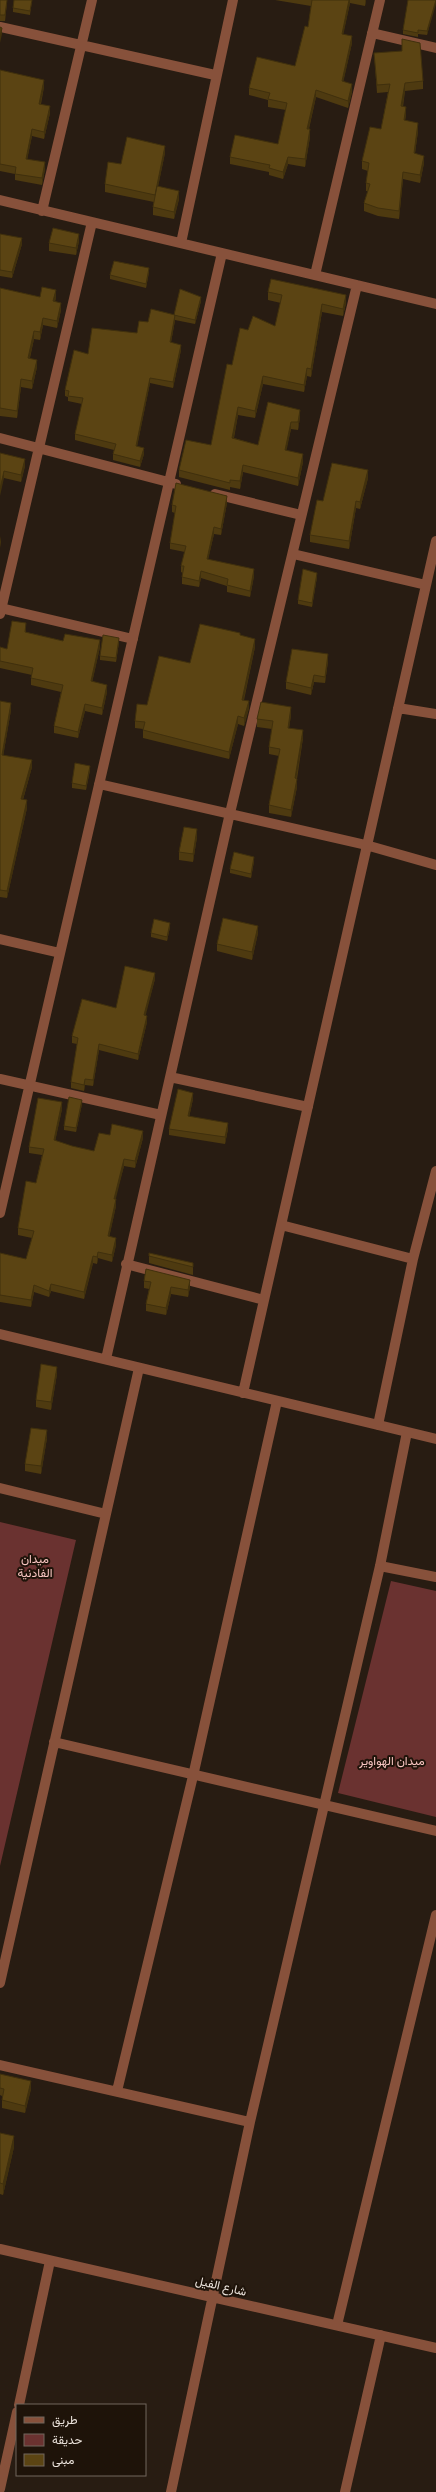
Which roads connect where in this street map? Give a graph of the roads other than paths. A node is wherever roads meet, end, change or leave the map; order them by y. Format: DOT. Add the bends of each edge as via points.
graph roads {
  1 [pos="92,0"];
  2 [pos="233,0"];
  3 [pos="380,0"];
  4 [pos="0,27"];
  5 [pos="372,34"];
  6 [pos="81,46"];
  7 [pos="436,48"];
  8 [pos="215,76"];
  9 [pos="0,200"];
  10 [pos="42,210"];
  11 [pos="92,222"];
  12 [pos="181,243"];
  13 [pos="222,253"];
  14 [pos="315,275"];
  15 [pos="357,285"];
  16 [pos="436,304"];
  17 [pos="0,438"];
  18 [pos="40,447"];
  19 [pos="170,483"];
  20 [pos="186,486"];
  21 [pos="201,490"];
  22 [pos="301,515"];
  23 [pos="436,541"];
  24 [pos="293,554"];
  25 [pos="426,585"];
  26 [pos="1,611"];
  27 [pos="133,639"];
  28 [pos="398,708"];
  29 [pos="436,714"];
  30 [pos="100,784"];
  31 [pos="230,813"];
  32 [pos="366,845"];
  33 [pos="436,865"];
  34 [pos="0,939"];
  35 [pos="60,953"];
  36 [pos="170,1077"];
  37 [pos="0,1079"];
  38 [pos="30,1084"];
  39 [pos="308,1107"];
  40 [pos="161,1115"];
  41 [pos="436,1175"];
  42 [pos="0,1213"];
  43 [pos="281,1225"];
  44 [pos="413,1259"];
  45 [pos="126,1264"];
  46 [pos="264,1300"];
  47 [pos="0,1334"];
  48 [pos="106,1359"];
  49 [pos="139,1368"];
  50 [pos="243,1393"];
  51 [pos="277,1401"];
  52 [pos="378,1425"];
  53 [pos="407,1432"];
  54 [pos="436,1439"];
  55 [pos="0,1488"];
  56 [pos="106,1514"];
  57 [pos="380,1566"];
  58 [pos="436,1577"];
  59 [pos="54,1742"];
  60 [pos="193,1776"];
  61 [pos="324,1805"];
  62 [pos="436,1831"];
  63 [pos="436,1915"];
  64 [pos="433,1943"];
  65 [pos="2,1967"];
  66 [pos="0,1983"];
  67 [pos="0,2065"];
  68 [pos="117,2091"];
  69 [pos="250,2122"];
  70 [pos="0,2249"];
  71 [pos="50,2261"];
  72 [pos="212,2297"];
  73 [pos="337,2325"];
  74 [pos="381,2335"];
  75 [pos="436,2348"];
  76 [pos="18,2404"];
  77 [pos="16,2417"];
  78 [pos="0,2489"];
  79 [pos="171,2492"];
  80 [pos="345,2492"];
  1 -- 6 [label="street"];
  2 -- 8 [label="street"];
  3 -- 5 [label="street"];
  4 -- 6 [label="street"];
  5 -- 7 [label="street"];
  5 -- 14 [label="street"];
  6 -- 8 [label="street"];
  6 -- 10 [label="street"];
  8 -- 12 [label="street"];
  9 -- 10 [label="street"];
  10 -- 11 [label="street"];
  11 -- 12 [label="street"];
  11 -- 18 [label="street"];
  12 -- 13 [label="street"];
  13 -- 14 [label="street"];
  13 -- 19 [label="street"];
  14 -- 15 [label="street"];
  15 -- 16 [label="street"];
  15 -- 22 [label="street"];
  17 -- 18 [label="street"];
  18 -- 19 [label="street"];
  18 -- 26 [label="street"];
  19 -- 20 [label="street"];
  19 -- 27 [label="street"];
  21 -- 22 [label="street"];
  22 -- 24 [label="street"];
  23 -- 25 [label="street"];
  24 -- 25 [label="street"];
  24 -- 31 [label="street"];
  25 -- 28 [label="street"];
  26 -- 27 [label="street"];
  27 -- 30 [label="street"];
  28 -- 29 [label="street"];
  28 -- 32 [label="street"];
  30 -- 31 [label="street"];
  30 -- 35 [label="street"];
  31 -- 32 [label="street"];
  31 -- 36 [label="street"];
  32 -- 33 [label="street"];
  32 -- 39 [label="street"];
  34 -- 35 [label="street"];
  35 -- 38 [label="street"];
  36 -- 39 [label="street"];
  36 -- 40 [label="street"];
  37 -- 38 [label="street"];
  38 -- 40 [label="street"];
  38 -- 42 [label="street"];
  39 -- 43 [label="street"];
  40 -- 45 [label="street"];
  41 -- 44 [label="street"];
  43 -- 44 [label="street"];
  43 -- 46 [label="street"];
  44 -- 52 [label="street"];
  45 -- 46 [label="street"];
  45 -- 48 [label="street"];
  46 -- 50 [label="street"];
  47 -- 48 [label="street"];
  48 -- 49 [label="street"];
  49 -- 50 [label="street"];
  49 -- 56 [label="street"];
  50 -- 51 [label="street"];
  51 -- 52 [label="street"];
  51 -- 60 [label="street"];
  52 -- 53 [label="street"];
  53 -- 54 [label="street"];
  53 -- 57 [label="street"];
  55 -- 56 [label="street"];
  56 -- 59 [label="street"];
  57 -- 58 [label="street"];
  57 -- 61 [label="street"];
  59 -- 60 [label="street"];
  59 -- 65 [label="street"];
  60 -- 61 [label="street"];
  60 -- 68 [label="street"];
  61 -- 62 [label="street"];
  61 -- 69 [label="street"];
  63 -- 64 [label="street"];
  64 -- 73 [label="street"];
  65 -- 66 [label="street"];
  67 -- 68 [label="street"];
  68 -- 69 [label="street"];
  69 -- 72 [label="street"];
  70 -- 71 [label="street, شارع الفيل"];
  71 -- 72 [label="street, شارع الفيل"];
  71 -- 76 [label="street"];
  72 -- 73 [label="street, شارع الفيل"];
  72 -- 79 [label="street"];
  73 -- 74 [label="street, شارع الفيل"];
  74 -- 75 [label="street, شارع الفيل"];
  74 -- 80 [label="street"];
  77 -- 78 [label="street"];
}
